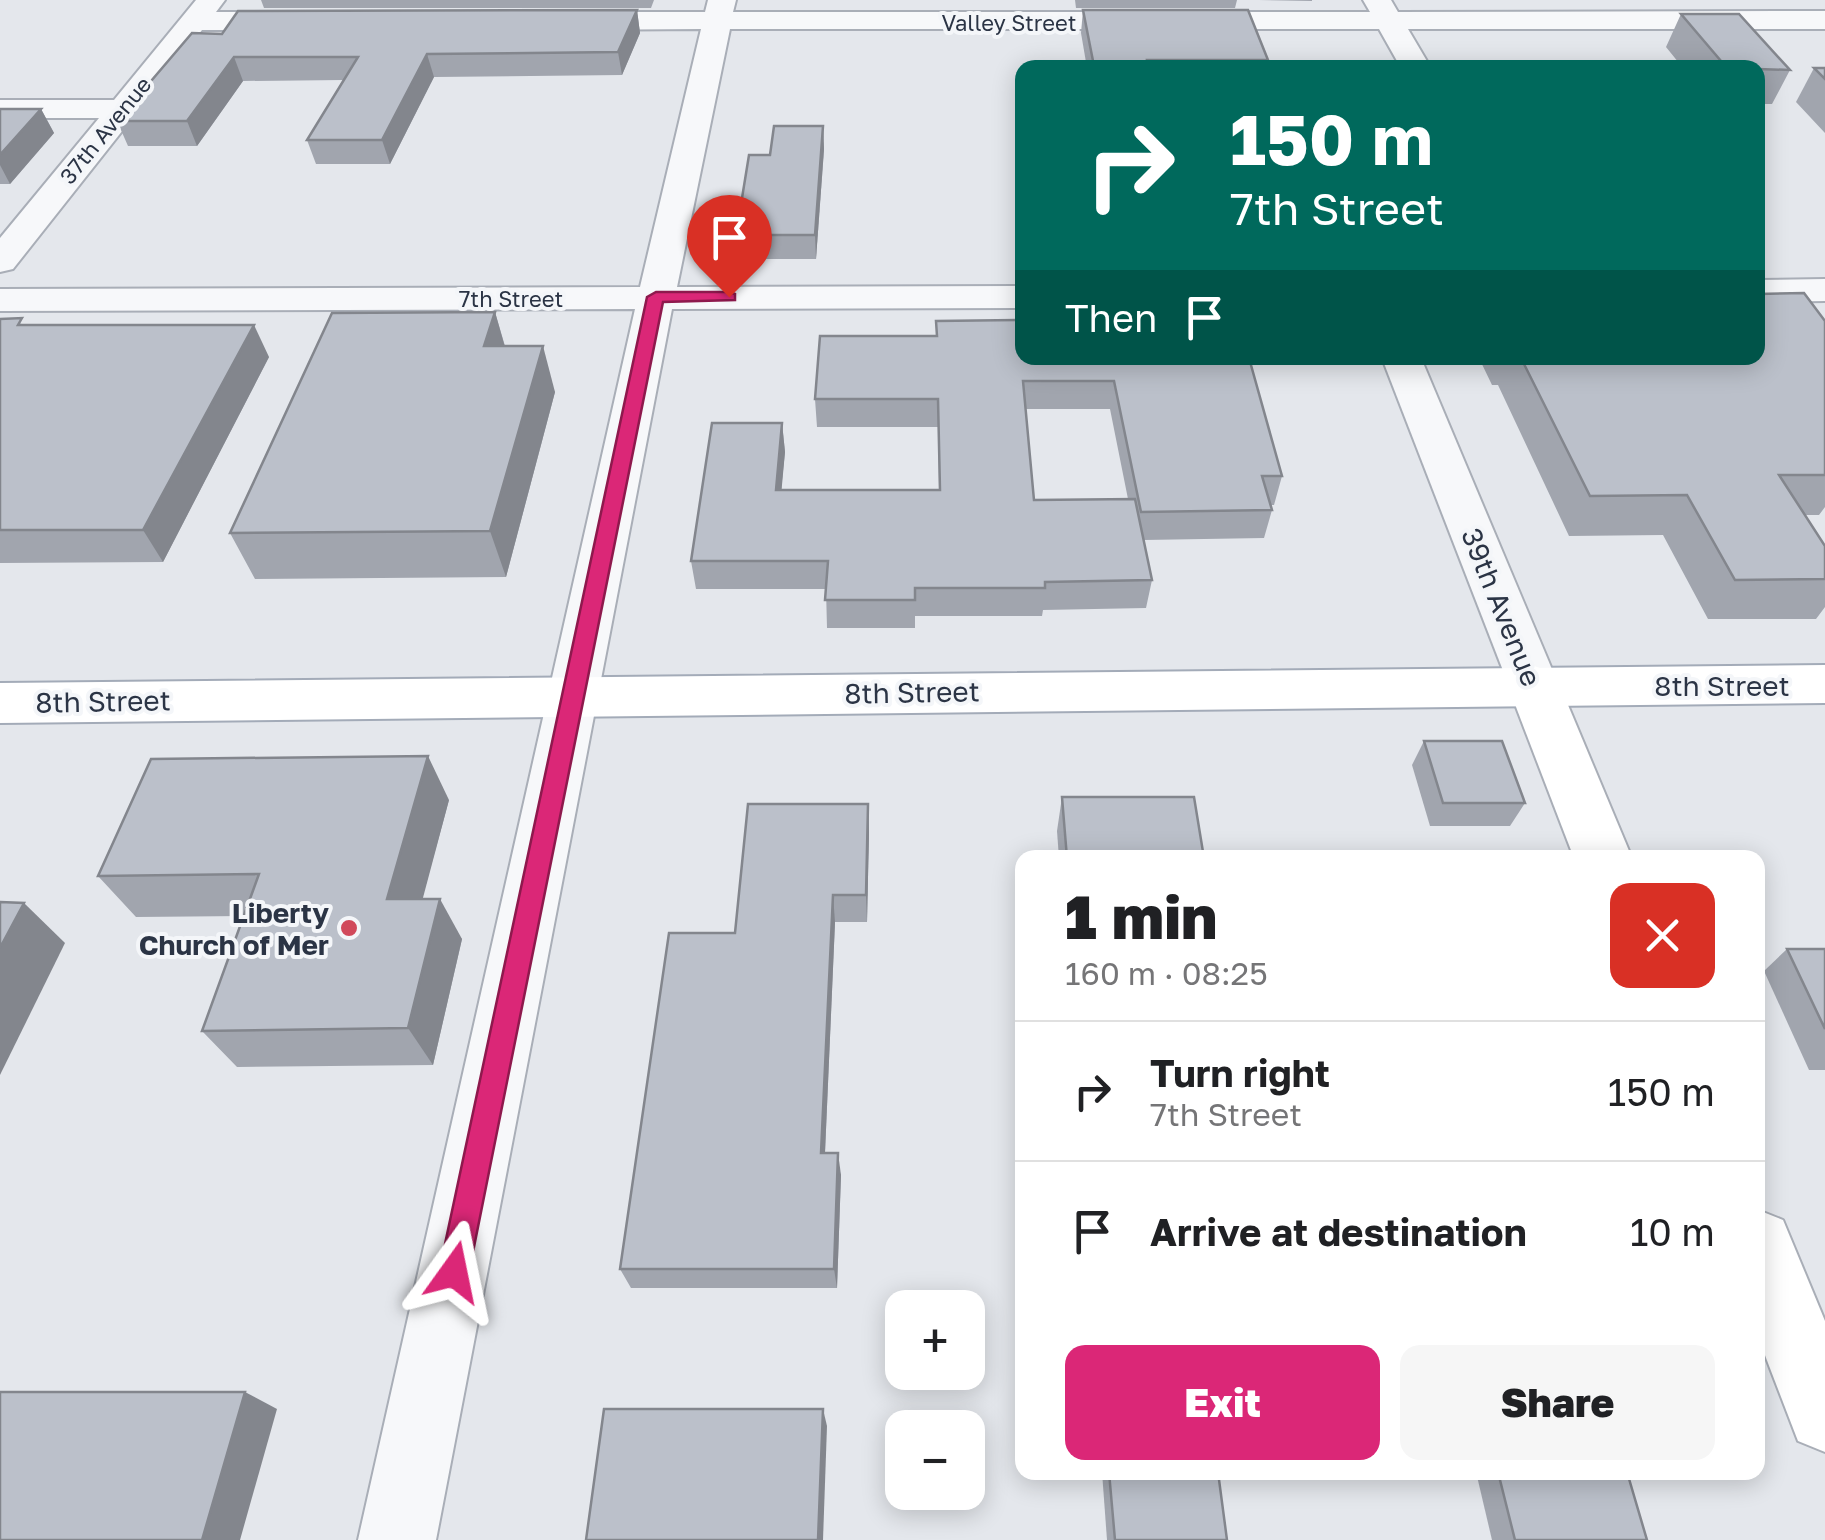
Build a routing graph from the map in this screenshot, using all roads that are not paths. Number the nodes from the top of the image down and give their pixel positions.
1 (1818, 0) edge
2 (1825, 6) edge
3 (202, 10) edge
4 (719, 11) edge
5 (1384, 11) edge
6 (1825, 20) edge
7 (329, 21) edge
8 (542, 21) edge
9 (1412, 60) edge
10 (0, 109) edge
11 (120, 109) junction
12 (0, 261) edge
13 (1825, 290) edge
14 (1765, 291) edge
15 (656, 297) junction
16 (1015, 297) edge
17 (0, 300) edge
18 (1404, 365) edge
19 (1825, 684) edge
20 (1534, 686) junction
21 (576, 696) junction
22 (0, 702) edge
23 (1600, 850) edge
24 (1765, 1263) edge
25 (1825, 1414) edge
26 (398, 1540) edge

1 - 2 street
3 - 7 street
3 - 11 street, 37th Avenue
4 - 5 street, Valley Street
4 - 8 street, Valley Street
4 - 15 street
5 - 6 street, Valley Street
5 - 9 street
10 - 11 street
11 - 12 street, 37th Avenue
13 - 14 street
15 - 16 street, 7th Street
15 - 17 street, 7th Street
15 - 21 street
18 - 20 street, 39th Avenue
19 - 20 main road, 8th Street
20 - 21 main road, 8th Street
20 - 23 main road, 39th Avenue
21 - 22 main road, 8th Street
21 - 26 street
24 - 25 main road

